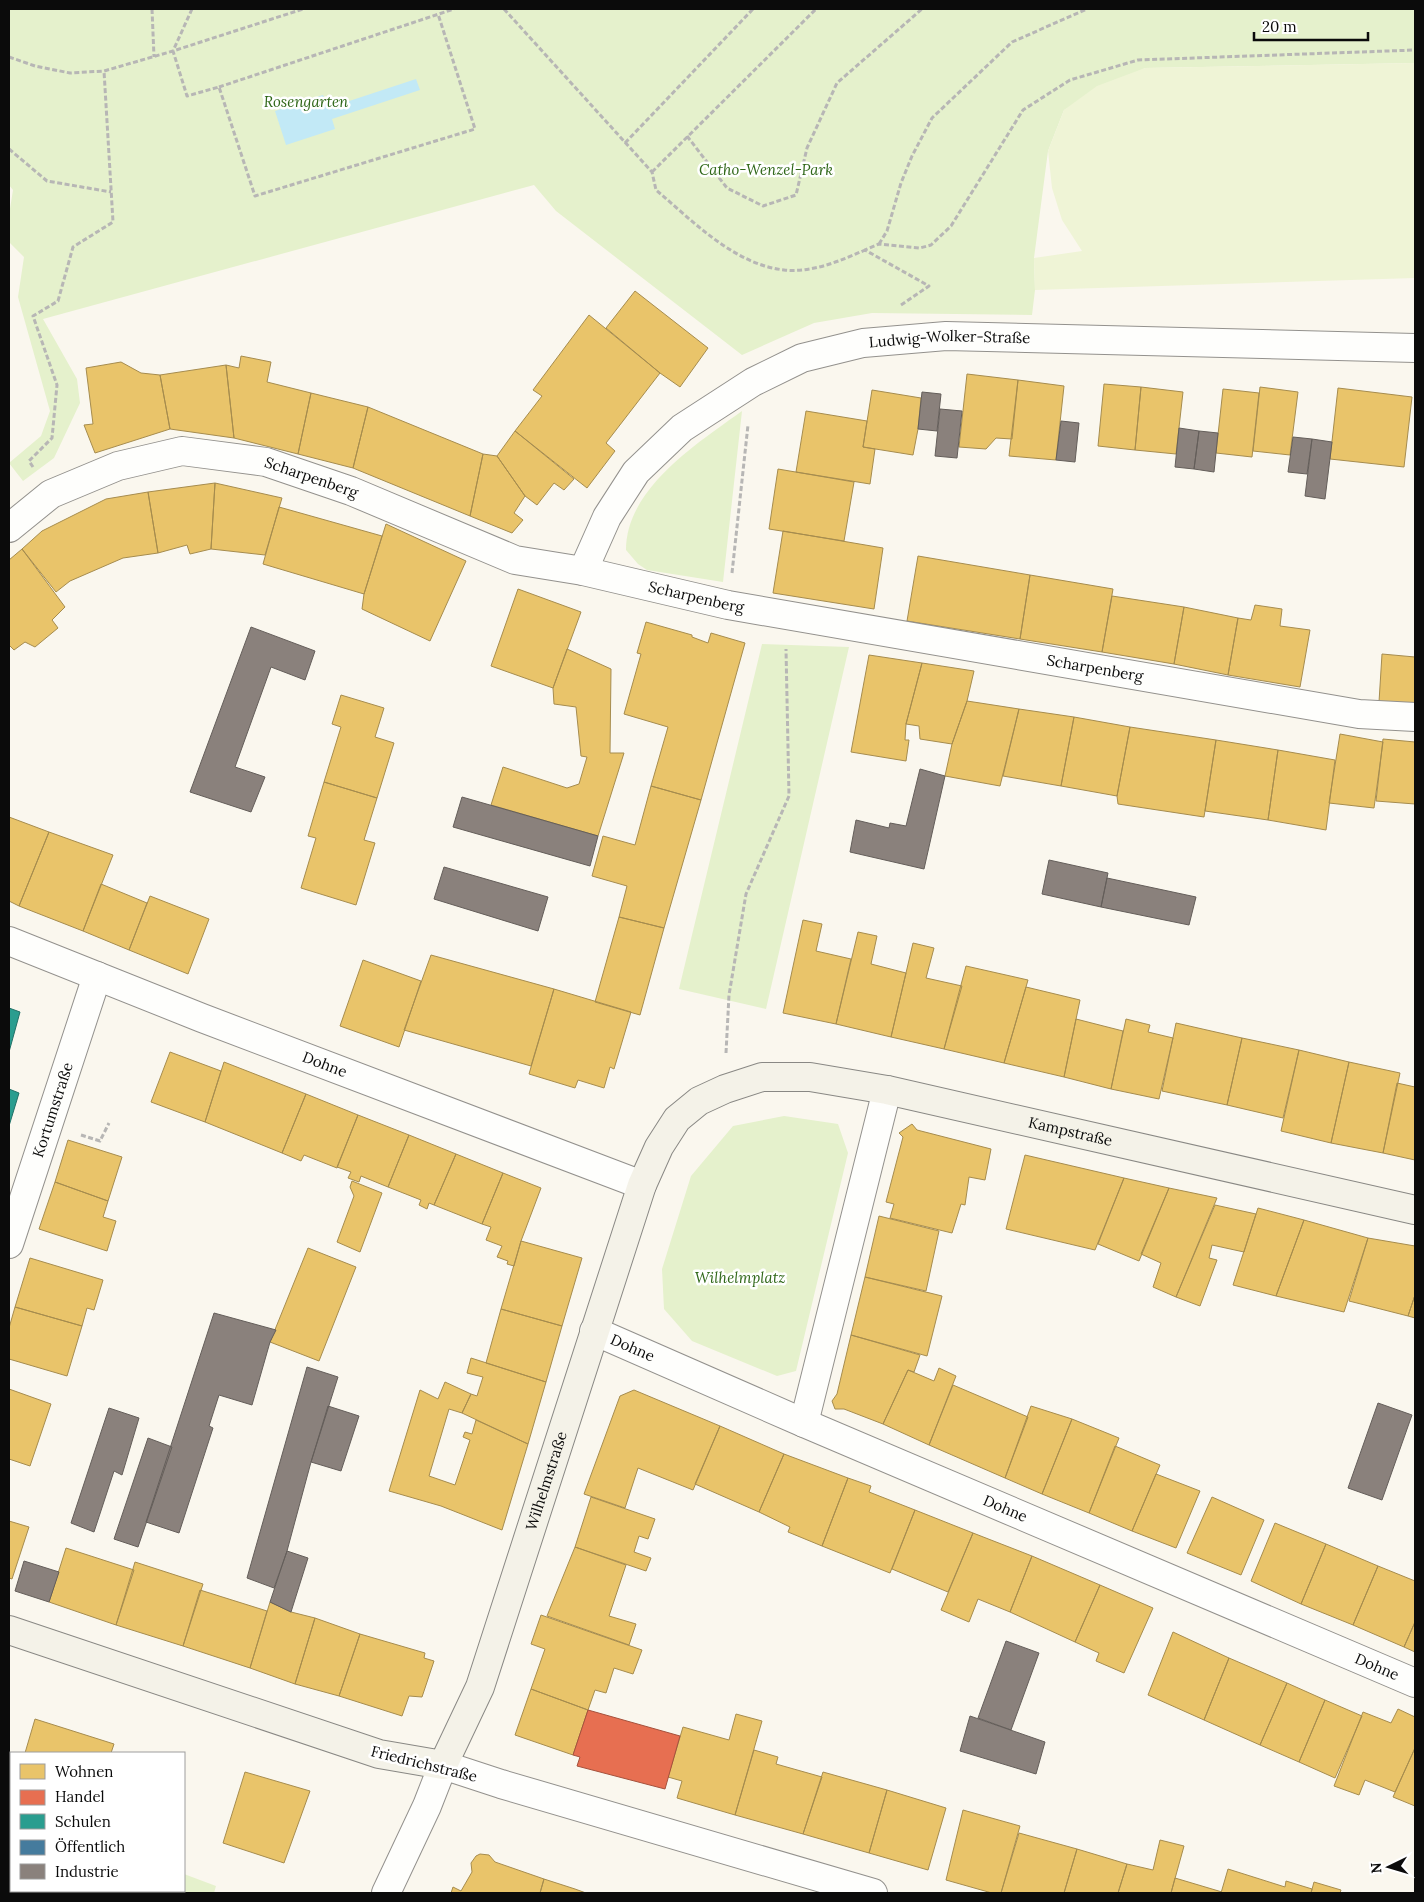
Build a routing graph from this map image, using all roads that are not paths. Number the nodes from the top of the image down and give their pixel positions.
1 (1415, 348) edge
2 (9, 528) edge
3 (583, 571) junction
4 (1415, 717) edge
5 (9, 941) edge
6 (97, 976) junction
7 (725, 1089) joint
8 (887, 1090) junction
9 (642, 1186) junction
10 (1415, 1210) edge
11 (9, 1244) edge
12 (594, 1331) junction
13 (804, 1423) junction
14 (9, 1630) edge
15 (1415, 1683) edge
16 (443, 1766) junction
17 (386, 1893) edge
18 (872, 1893) edge

1 - 3 street, Ludwig-Wolker-Straße
2 - 3 street, Scharpenberg
3 - 4 street, Scharpenberg
5 - 6 street, Dohne
6 - 9 street, Dohne
6 - 11 street, Kortumstraße
7 - 8 main road, Kampstraße
7 - 9 main road, Wilhelmstraße
8 - 10 main road, Kampstraße
8 - 13 street
9 - 12 main road, Wilhelmstraße
12 - 13 street, Dohne
12 - 16 main road, Wilhelmstraße
13 - 15 street, Dohne
14 - 16 main road, Friedrichstraße
16 - 17 street, Wilhelmstraße
16 - 18 street, Friedrichstraße

